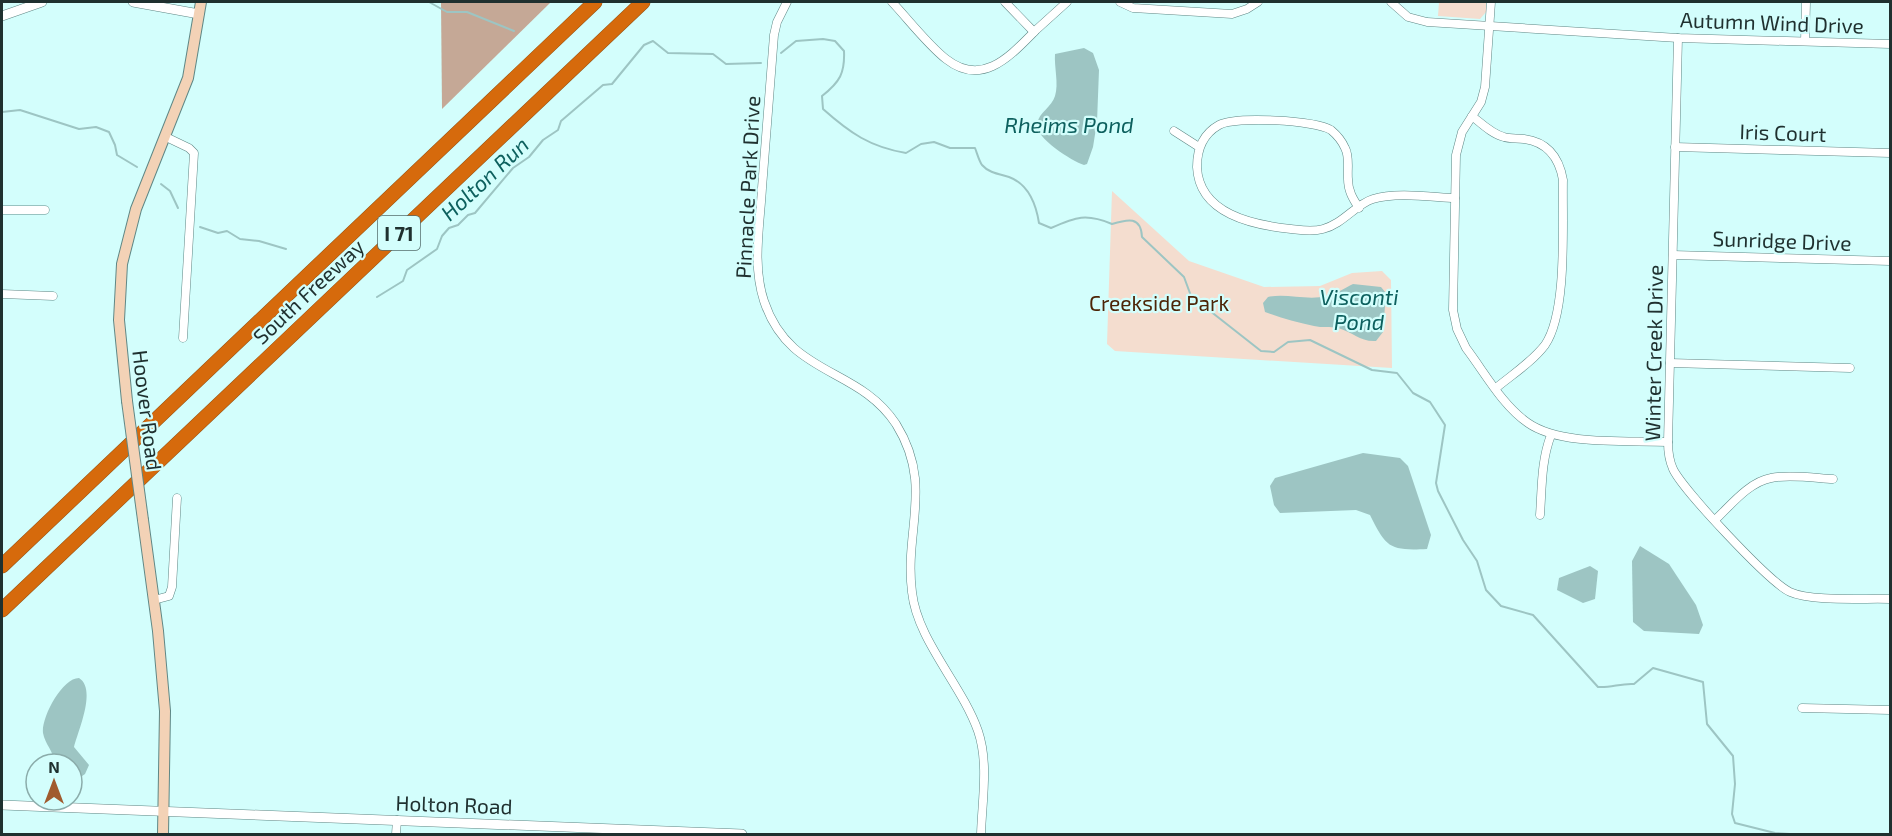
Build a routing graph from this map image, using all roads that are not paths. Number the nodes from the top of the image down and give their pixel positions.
1 (42, 2) edge
2 (133, 2) edge
3 (201, 2) edge
4 (596, 2) edge
5 (643, 2) edge
6 (787, 2) edge
7 (892, 2) edge
8 (1005, 2) edge
9 (1067, 2) edge
10 (1120, 2) edge
11 (1258, 2) edge
12 (1390, 2) edge
13 (1491, 2) edge
14 (1806, 2) edge
15 (199, 14) junction
16 (2, 16) edge
17 (1490, 26) junction
18 (1034, 32) junction
19 (1678, 38) junction
20 (1805, 41) junction
21 (1890, 44) edge
22 (1472, 116) junction
23 (1174, 131) dead end
24 (166, 137) junction
25 (1199, 147) junction
26 (1675, 147) junction
27 (1890, 153) edge
28 (1455, 198) junction
29 (1359, 208) junction
30 (2, 210) edge
31 (45, 210) dead end
32 (1672, 255) junction
33 (1890, 261) edge
34 (2, 294) edge
35 (52, 296) dead end
36 (183, 338) dead end
37 (1670, 363) junction
38 (1850, 368) dead end
39 (1496, 388) junction
40 (1551, 435) junction
41 (1668, 442) junction
42 (1833, 479) dead end
43 (177, 498) dead end
44 (1540, 515) dead end
45 (1715, 520) junction
46 (2, 566) edge
47 (1890, 599) edge
48 (154, 600) junction
49 (2, 610) edge
50 (1802, 708) dead end
51 (1890, 710) edge
52 (2, 805) edge
53 (164, 811) junction
54 (397, 820) junction
55 (163, 834) edge
56 (396, 834) edge
57 (742, 834) edge
58 (981, 834) edge

1 - 16 street
2 - 15 street
3 - 15 main road, Hoover Road
4 - 46 highway, South Freeway / I 71
5 - 49 highway, South Freeway / I 71
6 - 58 street, Pinnacle Park Drive
7 - 18 street
8 - 18 street
9 - 18 street
10 - 11 street
12 - 17 street, Autumn Wind Drive
13 - 17 street
14 - 20 street
15 - 24 main road, Hoover Road
17 - 19 street, Autumn Wind Drive
17 - 22 street
19 - 20 street, Autumn Wind Drive
19 - 26 street, Winter Creek Drive
20 - 21 street, Autumn Wind Drive
22 - 28 street
22 - 39 street
23 - 25 street
24 - 36 street
24 - 48 main road, Hoover Road, bridge
25 - 29 street
25 - 29 street
26 - 27 street, Iris Court
26 - 32 street, Winter Creek Drive
28 - 29 street
28 - 39 street
30 - 31 street
32 - 33 street, Sunridge Drive
32 - 37 street, Winter Creek Drive
34 - 35 street
37 - 38 street
37 - 41 street, Winter Creek Drive
39 - 40 street
40 - 41 street
40 - 44 street
41 - 45 street, Winter Creek Drive
42 - 45 street
43 - 48 street
45 - 47 street, Winter Creek Drive
48 - 53 main road, Hoover Road
50 - 51 street
52 - 53 street, Holton Road
53 - 54 street, Holton Road
53 - 55 main road, Hoover Road
54 - 56 street
54 - 57 street, Holton Road

